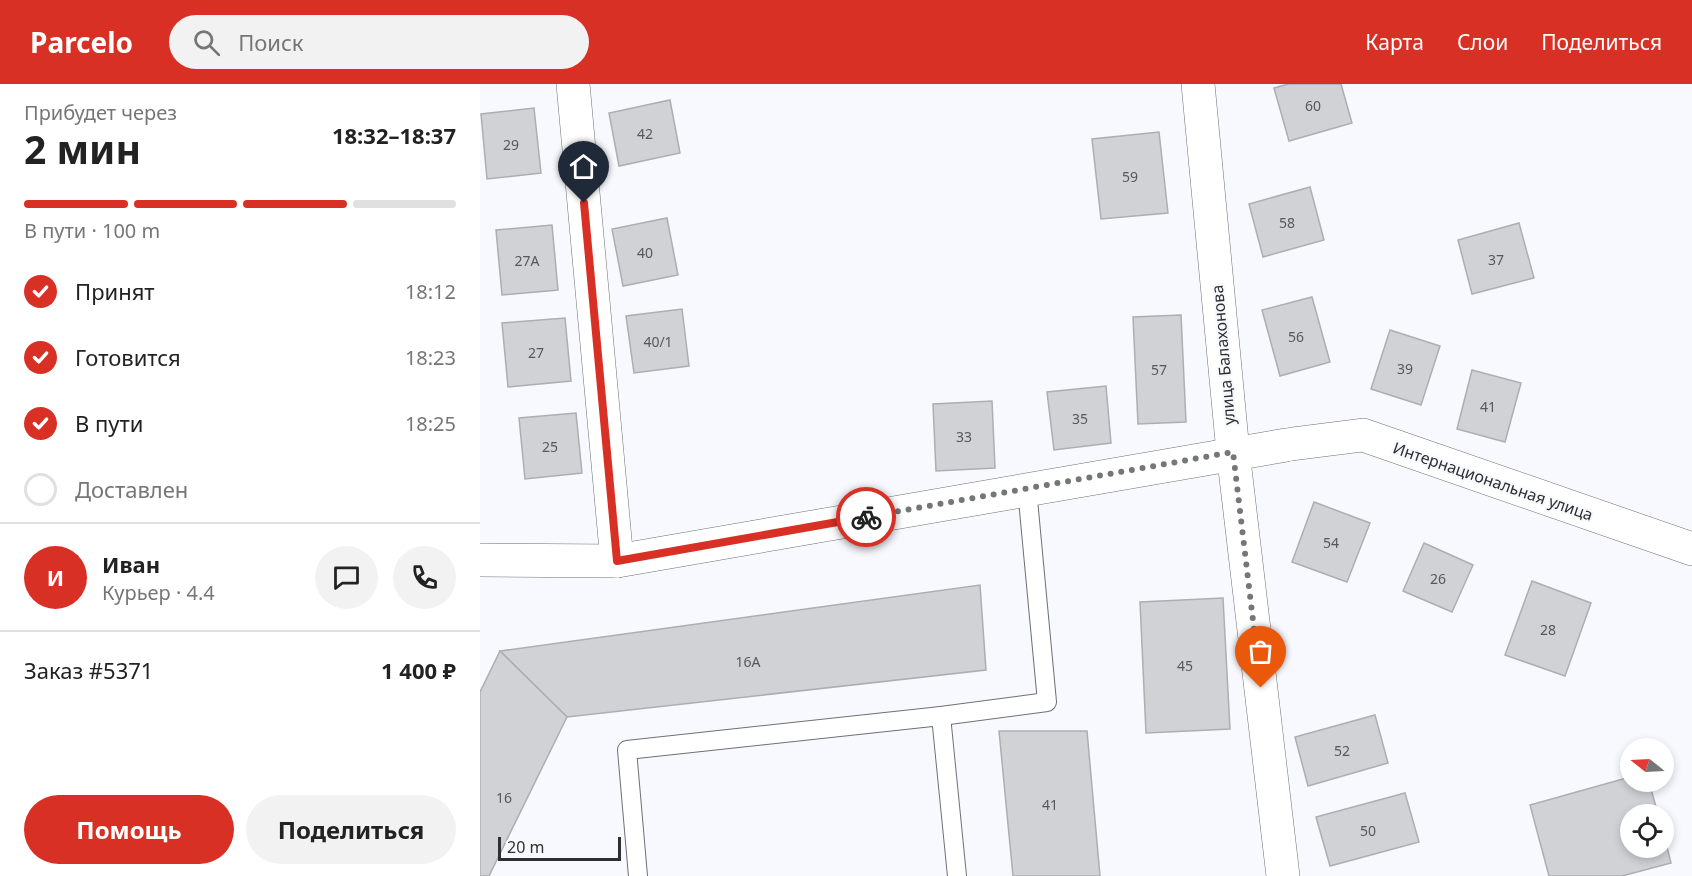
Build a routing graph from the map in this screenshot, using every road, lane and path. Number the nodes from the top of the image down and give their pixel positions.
1 (573, 84) edge
2 (1198, 84) edge
3 (1233, 452) junction
4 (1027, 489) junction
5 (1692, 549) edge
6 (480, 560) edge
7 (617, 561) junction
8 (941, 716) junction
9 (638, 876) edge
10 (957, 876) edge
11 (1283, 876) edge

1 - 7 street
2 - 3 street, улица Балахонова
3 - 4 street, Интернациональная улица
3 - 5 street, Интернациональная улица
3 - 11 street, улица Балахонова
4 - 7 street, Интернациональная улица
4 - 8 lane
6 - 7 street, Интернациональная улица
8 - 9 lane
8 - 10 lane

